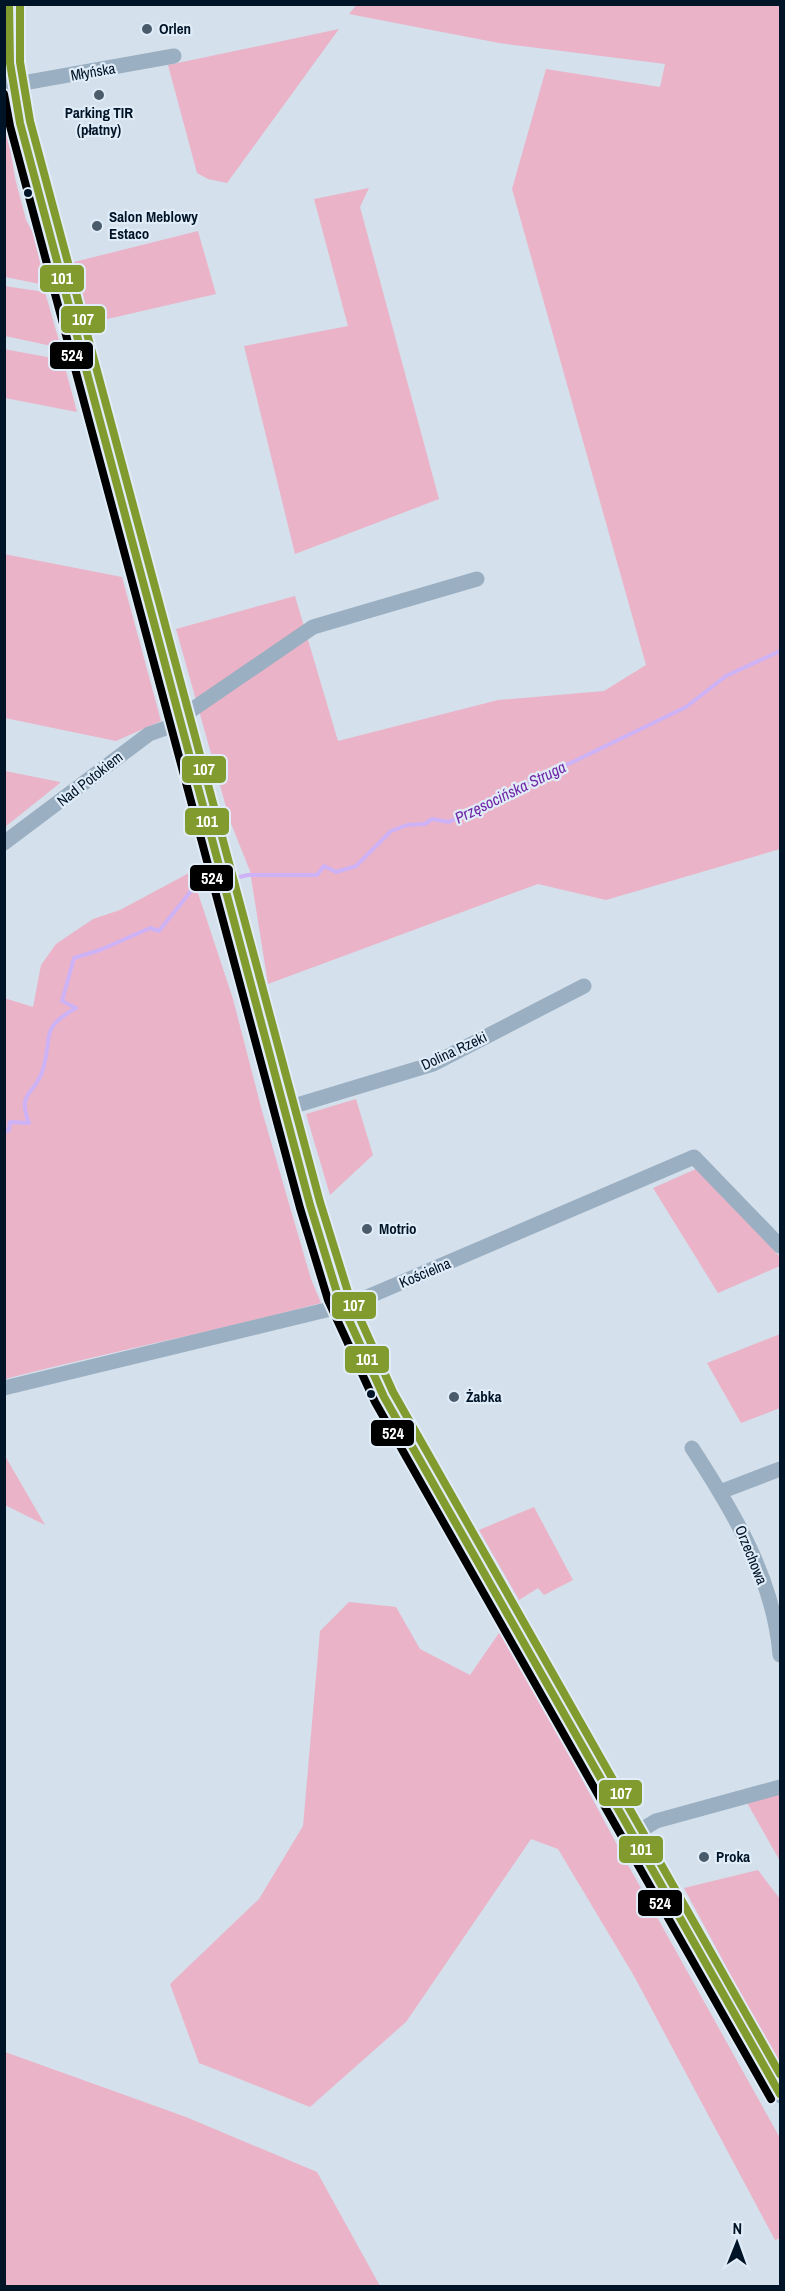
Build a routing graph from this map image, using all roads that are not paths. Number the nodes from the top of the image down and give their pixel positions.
1 (9, 4) edge
2 (174, 56) dead end
3 (9, 75) edge
4 (477, 579) dead end
5 (180, 723) junction
6 (4, 843) edge
7 (584, 987) dead end
8 (284, 1109) junction
9 (780, 1246) edge
10 (342, 1306) junction
11 (4, 1388) edge
12 (692, 1448) dead end
13 (780, 1469) edge
14 (720, 1492) junction
15 (780, 1655) edge
16 (780, 1787) edge
17 (633, 1835) junction
18 (780, 2094) edge

1 - 3 street
2 - 3 street, Młyńska
3 - 5 street
4 - 5 street
5 - 6 street, Nad Potokiem
5 - 8 street
7 - 8 street, Dolina Rzeki
8 - 10 street
9 - 10 street, Kościelna
10 - 11 street, Kościelna
10 - 17 street
12 - 14 street, Orzechowa
13 - 14 street
14 - 15 street, Orzechowa
16 - 17 street
17 - 18 street

